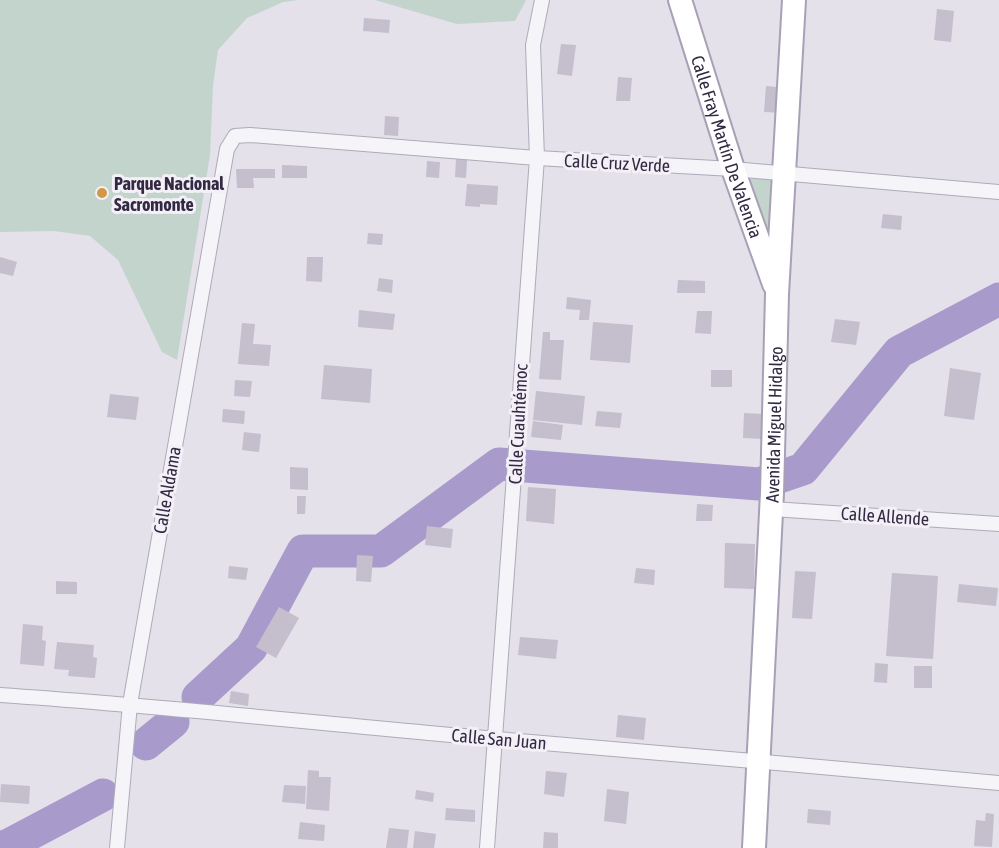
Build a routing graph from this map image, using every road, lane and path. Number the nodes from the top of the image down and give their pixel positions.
1 (542, 0) edge
2 (680, 0) edge
3 (794, 0) edge
4 (235, 136) joint
5 (537, 158) junction
6 (733, 169) junction
7 (785, 174) junction
8 (999, 192) edge
9 (777, 294) junction
10 (772, 501) junction
11 (999, 524) edge
12 (0, 695) edge
13 (130, 704) junction
14 (496, 739) junction
15 (759, 760) junction
16 (999, 783) edge
17 (117, 848) edge
18 (487, 848) edge
19 (754, 848) edge

1 - 5 street, Calle Cuauhtémoc
2 - 6 main road, Calle Fray Martín De Valencia
3 - 7 main road, Avenida Miguel Hidalgo
4 - 5 street, Calle Cruz Verde
4 - 13 street, Calle Aldama
5 - 6 street, Calle Cruz Verde
5 - 14 street, Calle Cuauhtémoc
6 - 7 street, Calle Cruz Verde
6 - 9 main road, Calle Fray Martín De Valencia
7 - 8 street, Calle Cruz Verde
7 - 9 main road, Avenida Miguel Hidalgo
9 - 10 main road, Avenida Miguel Hidalgo
10 - 11 street, Calle Allende
10 - 15 main road, Avenida Miguel Hidalgo
12 - 13 street, Calle San Juan
13 - 14 street, Calle San Juan
13 - 17 street, Calle Aldama
14 - 15 street, Calle San Juan
14 - 18 street, Calle Cuauhtémoc
15 - 16 street, Calle San Juan
15 - 19 main road, Avenida Miguel Hidalgo

